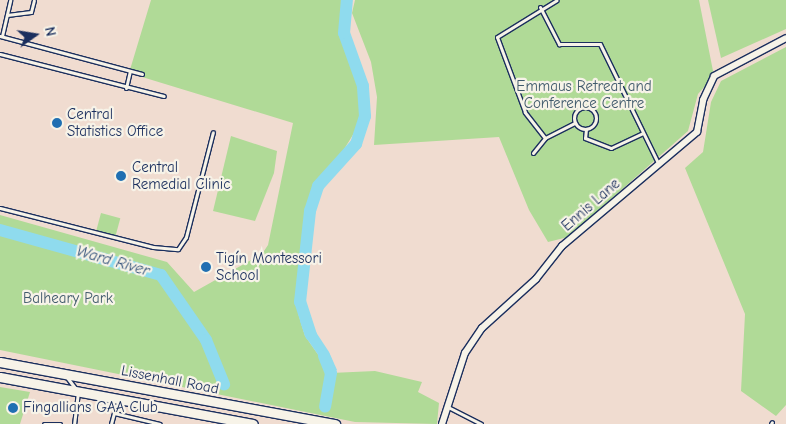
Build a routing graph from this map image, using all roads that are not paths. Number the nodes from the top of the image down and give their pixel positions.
1 (10, 0) edge
2 (34, 0) edge
3 (557, 0) edge
4 (540, 7) junction
5 (7, 15) junction
6 (1, 36) edge
7 (786, 38) edge
8 (0, 54) edge
9 (130, 71) junction
10 (142, 74) dead end
11 (126, 88) junction
12 (164, 96) dead end
13 (575, 123) junction
14 (586, 129) junction
15 (213, 132) dead end
16 (643, 133) junction
17 (545, 138) junction
18 (533, 153) dead end
19 (658, 163) junction
20 (0, 208) edge
21 (0, 362) edge
22 (64, 374) junction
23 (0, 377) edge
24 (78, 392) junction
25 (446, 405) junction
26 (44, 424) edge
27 (60, 424) edge
28 (74, 424) edge
29 (112, 424) edge
30 (160, 424) edge
31 (253, 424) edge
32 (336, 424) edge
33 (442, 424) edge
34 (481, 424) edge

1 - 5 lane
2 - 5 lane
3 - 4 lane
4 - 16 lane
4 - 17 lane
5 - 6 lane
6 - 9 lane
7 - 19 street, Ennis Lane
8 - 11 lane
9 - 10 lane
9 - 11 lane
11 - 12 lane
13 - 14 lane
13 - 14 lane
13 - 17 lane
14 - 16 lane
15 - 20 lane
16 - 19 lane
17 - 18 lane
19 - 25 street, Ennis Lane
21 - 22 main road, Lissenhall Road
22 - 24 lane
22 - 32 main road, Lissenhall Road
23 - 24 main road, Lissenhall Road
24 - 28 lane
24 - 31 main road, Lissenhall Road
25 - 33 street, Ennis Lane
25 - 34 lane
26 - 27 lane
29 - 30 lane

